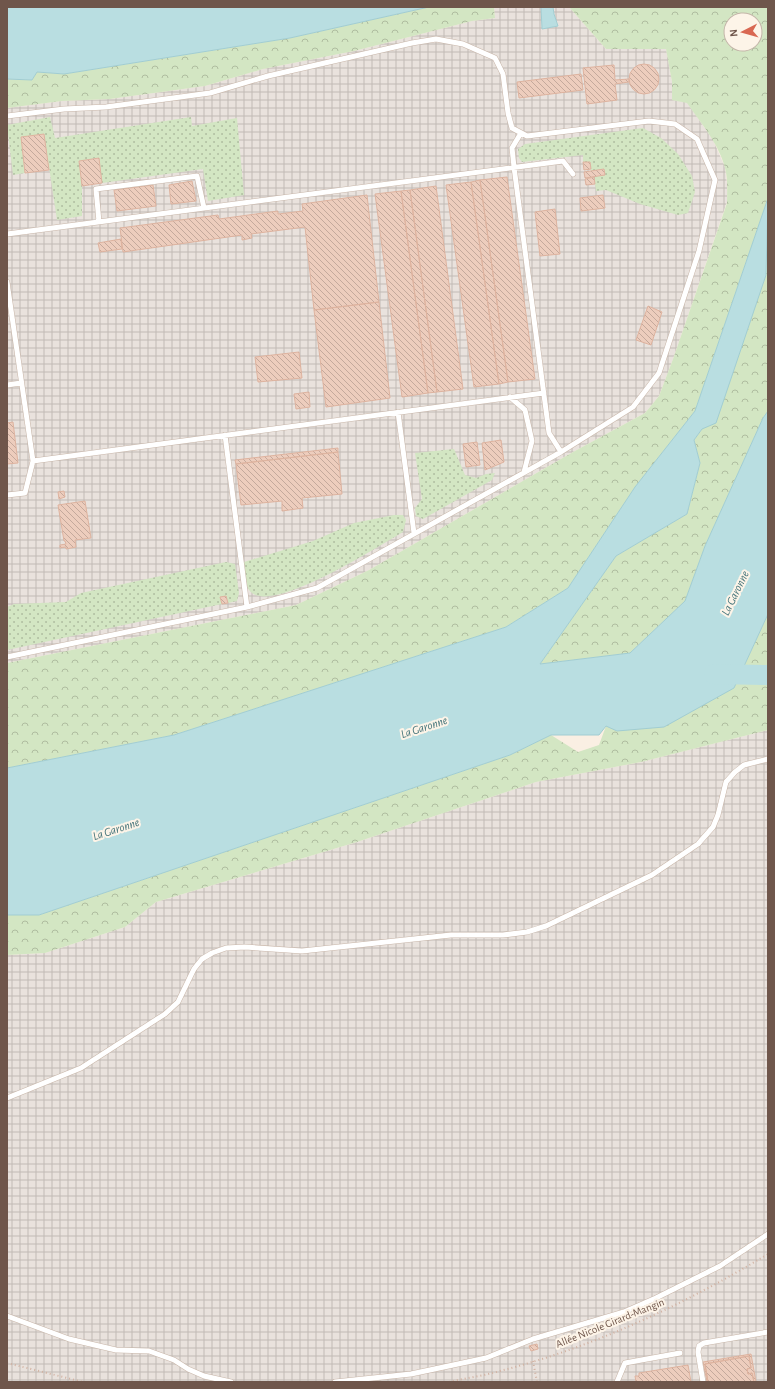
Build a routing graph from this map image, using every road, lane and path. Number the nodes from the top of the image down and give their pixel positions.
1 (7, 116) edge
2 (520, 133) junction
3 (514, 167) junction
4 (573, 174) dead end
5 (204, 208) junction
6 (99, 222) junction
7 (7, 234) edge
8 (7, 282) edge
9 (21, 383) junction
10 (7, 385) edge
11 (544, 393) junction
12 (510, 397) junction
13 (398, 412) junction
14 (225, 436) junction
15 (561, 452) junction
16 (33, 461) junction
17 (524, 472) junction
18 (7, 495) edge
19 (414, 533) junction
20 (247, 607) junction
21 (7, 657) edge
22 (768, 759) edge
23 (7, 1098) edge
24 (768, 1234) edge
25 (768, 1254) edge
26 (7, 1316) edge
27 (768, 1332) edge
28 (680, 1353) dead end
29 (533, 1362) junction
30 (7, 1363) edge
31 (83, 1382) edge
32 (231, 1382) edge
33 (335, 1382) edge
34 (449, 1382) edge
35 (537, 1382) edge
36 (617, 1382) edge
37 (703, 1382) edge

1 - 2 lane
2 - 3 lane
2 - 15 lane
3 - 4 lane
3 - 5 lane
3 - 11 lane
5 - 6 lane
5 - 6 lane
6 - 7 lane
8 - 9 lane
9 - 10 lane
9 - 16 lane
11 - 12 lane
11 - 15 lane
12 - 13 lane
12 - 17 lane
13 - 14 lane
13 - 19 lane
14 - 16 lane
14 - 20 lane
15 - 17 lane
16 - 18 lane
17 - 19 lane
19 - 20 lane
20 - 21 lane
22 - 23 lane
24 - 33 lane
25 - 29 path, Allée Nicole Girard-Mangin
26 - 32 lane
27 - 37 lane
28 - 36 lane
29 - 34 path, Allée Nicole Girard-Mangin
29 - 35 path
30 - 31 path

